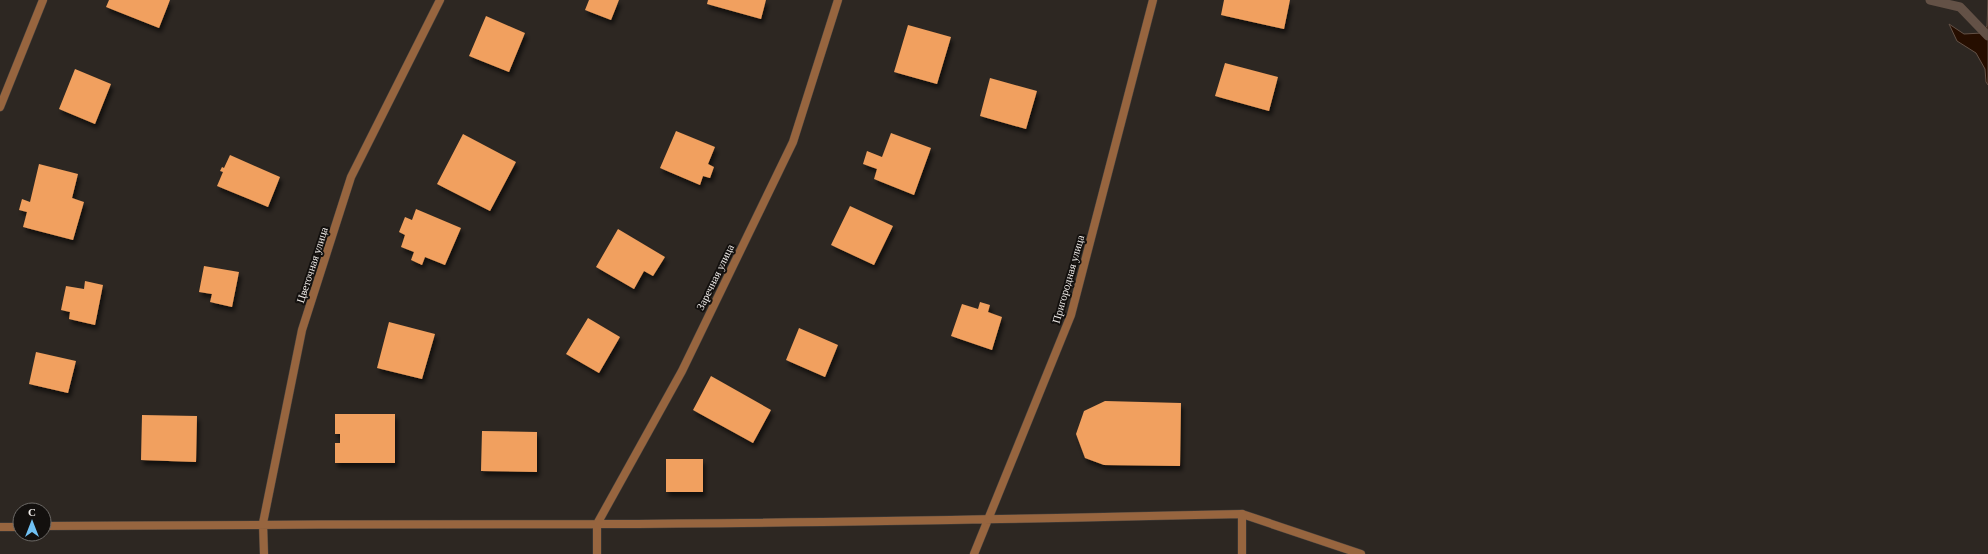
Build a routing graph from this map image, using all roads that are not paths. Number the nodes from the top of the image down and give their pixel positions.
1 (43, 0) edge
2 (440, 0) edge
3 (838, 0) edge
4 (1153, 0) edge
5 (0, 107) edge
6 (1242, 514) junction
7 (987, 520) junction
8 (263, 523) junction
9 (597, 524) junction
10 (12, 526) edge
11 (52, 526) edge
12 (0, 527) edge
13 (264, 554) edge
14 (597, 554) edge
15 (974, 554) edge
16 (1242, 554) edge
17 (1361, 554) edge

1 - 5 street
2 - 8 street, Цветочная улица
3 - 9 street, Заречная улица
4 - 7 street, Пригородная улица
6 - 7 street
6 - 16 street
6 - 17 street
7 - 9 street
7 - 15 street, Пригородная улица
8 - 9 street
8 - 11 street
8 - 13 street, Цветочная улица
9 - 14 street, Заречная улица
10 - 12 street

